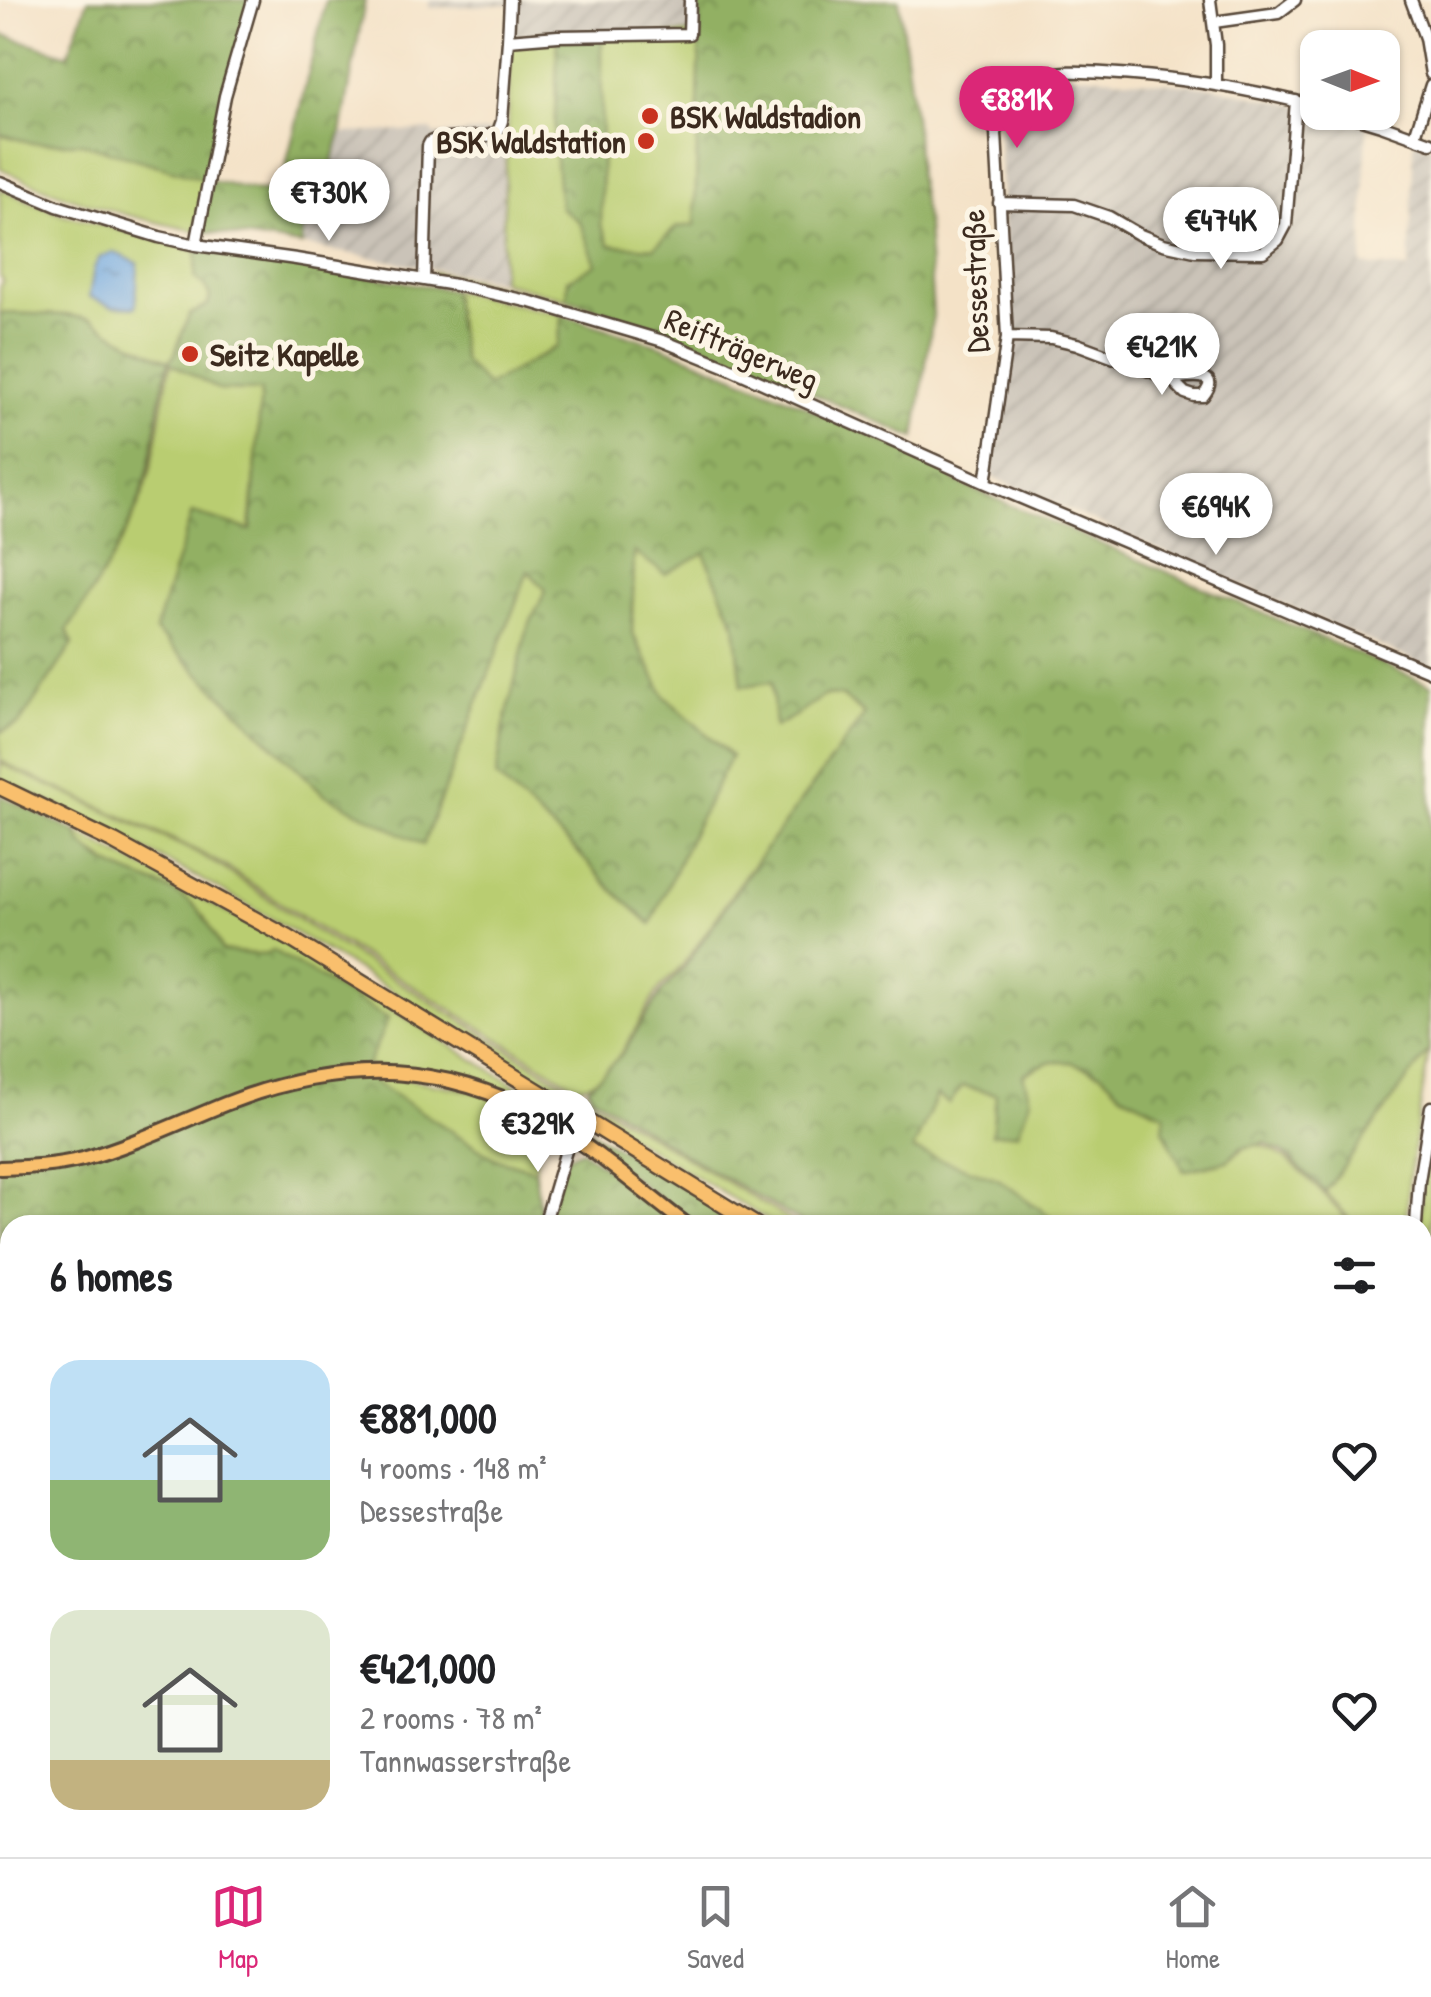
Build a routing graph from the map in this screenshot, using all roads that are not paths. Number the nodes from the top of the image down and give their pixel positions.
1 (253, 0) edge
2 (510, 0) edge
3 (690, 0) edge
4 (1210, 0) edge
5 (1295, 0) edge
6 (1411, 0) edge
7 (1214, 22) junction
8 (508, 40) junction
9 (1431, 74) edge
10 (1216, 84) junction
11 (1431, 85) edge
12 (1296, 101) junction
13 (1300, 102) edge
14 (1396, 130) edge
15 (1415, 136) junction
16 (1431, 144) edge
17 (0, 182) edge
18 (998, 202) junction
19 (196, 246) junction
20 (424, 280) junction
21 (1008, 336) junction
22 (1171, 378) dead end
23 (986, 483) junction
24 (1431, 672) edge
25 (0, 787) edge
26 (1431, 1107) edge
27 (570, 1137) junction
28 (0, 1168) edge
29 (547, 1215) edge
30 (673, 1215) edge
31 (740, 1215) edge
32 (1417, 1215) edge

1 - 19 street
2 - 8 street
3 - 8 street
4 - 7 street
5 - 7 street
6 - 9 street
7 - 10 street
8 - 20 street
10 - 12 street, Dessestraße
10 - 18 street, Dessestraße
11 - 15 street
12 - 13 street, Dessestraße
12 - 18 street
14 - 15 street
15 - 16 street
17 - 19 street, Reifträgerweg
18 - 21 street, Dessestraße
19 - 20 street, Reifträgerweg
20 - 23 street, Reifträgerweg
21 - 22 street
21 - 23 street, Dessestraße
23 - 24 street, Reifträgerweg
25 - 31 highway
26 - 32 street
27 - 28 main road
27 - 29 street
27 - 30 main road

